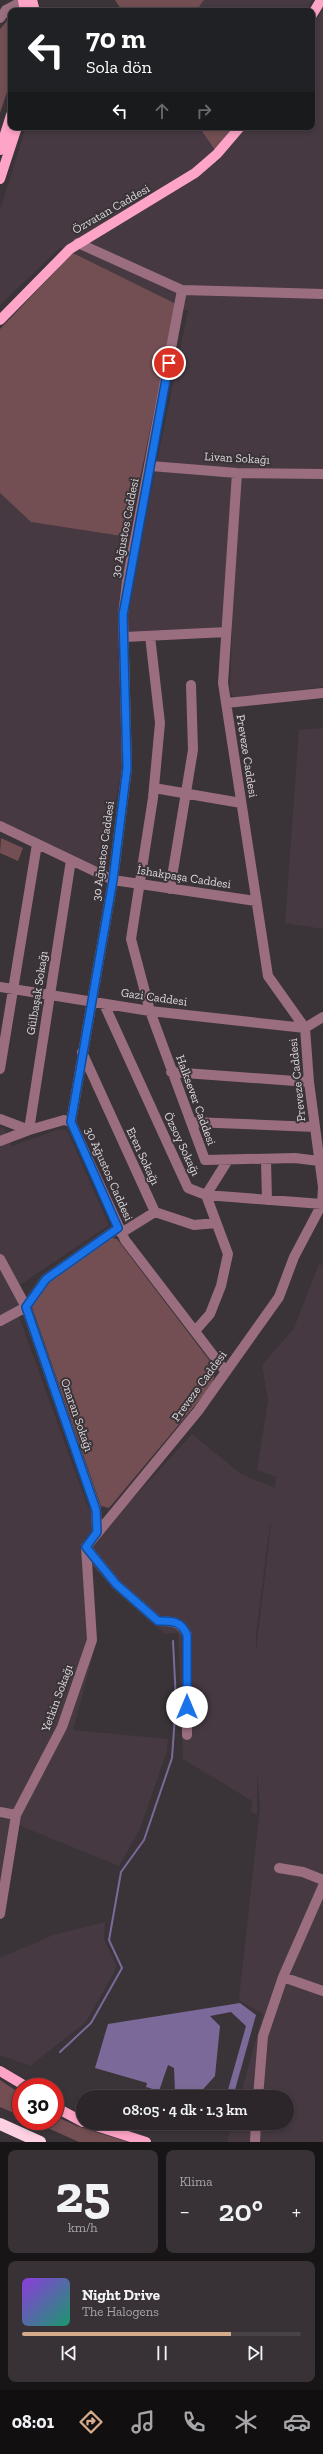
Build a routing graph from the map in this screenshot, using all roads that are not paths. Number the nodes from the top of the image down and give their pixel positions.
1 (321, 0) edge
2 (26, 3) edge
3 (12, 8) edge
4 (8, 9) edge
5 (315, 10) edge
6 (0, 18) edge
7 (8, 125) edge
8 (16, 130) edge
9 (237, 130) edge
10 (0, 150) edge
11 (0, 179) edge
12 (78, 243) junction
13 (182, 290) junction
14 (323, 294) edge
15 (0, 320) edge
16 (151, 466) junction
17 (237, 473) junction
18 (323, 474) edge
19 (226, 632) junction
20 (150, 636) junction
21 (125, 637) junction
22 (191, 685) dead end
23 (323, 693) edge
24 (226, 703) junction
25 (154, 788) junction
26 (186, 793) junction
27 (241, 802) junction
28 (0, 826) edge
29 (37, 844) junction
30 (71, 860) junction
31 (113, 880) junction
32 (139, 883) junction
33 (170, 889) junction
34 (256, 901) junction
35 (0, 987) edge
36 (12, 989) junction
37 (49, 995) junction
38 (91, 1002) junction
39 (104, 1004) junction
40 (150, 1011) junction
41 (323, 1017) edge
42 (305, 1028) junction
43 (82, 1052) junction
44 (0, 1069) edge
45 (171, 1072) junction
46 (309, 1082) junction
47 (0, 1119) edge
48 (71, 1122) junction
49 (192, 1122) junction
50 (315, 1127) junction
51 (29, 1130) junction
52 (0, 1141) edge
53 (228, 1160) junction
54 (266, 1160) junction
55 (319, 1161) junction
56 (206, 1195) junction
57 (267, 1200) junction
58 (322, 1204) junction
59 (155, 1212) junction
60 (216, 1223) junction
61 (120, 1230) junction
62 (0, 1260) edge
63 (26, 1307) junction
64 (0, 1321) edge
65 (195, 1331) junction
66 (226, 1372) junction
67 (97, 1532) junction
68 (86, 1547) junction
69 (187, 1736) dead end
70 (0, 1812) edge
71 (16, 1816) junction
72 (279, 1868) dead end
73 (323, 1880) edge
74 (323, 1886) edge
75 (0, 1914) edge
76 (283, 1977) junction
77 (323, 1991) edge
78 (0, 2072) edge
79 (12, 2079) edge
80 (259, 2090) edge
81 (64, 2112) edge
82 (76, 2118) edge
83 (0, 2124) edge
84 (108, 2130) edge
85 (256, 2130) edge
86 (40, 2142) edge
87 (146, 2142) edge
88 (255, 2142) edge

1 - 5 main road
2 - 3 street
4 - 6 street
7 - 10 main road
8 - 11 main road
9 - 12 main road, Özvatan Caddesi
12 - 13 street
12 - 15 main road, Özvatan Caddesi
13 - 14 street
13 - 16 street, 30 Ağustos Caddesi
16 - 17 street, Livan Sokağı
16 - 21 street, 30 Ağustos Caddesi
17 - 18 street, Livan Sokağı
17 - 19 street, Preveze Caddesi
19 - 20 street
19 - 24 street, Preveze Caddesi
20 - 21 street
20 - 25 street
21 - 31 street, 30 Ağustos Caddesi
22 - 26 street
23 - 24 street
24 - 27 street, Preveze Caddesi
25 - 26 street
25 - 32 street
26 - 27 street
26 - 33 street
27 - 34 street, Preveze Caddesi
28 - 29 street, İshakpaşa Caddesi
29 - 30 street, İshakpaşa Caddesi
29 - 36 street
30 - 31 street, İshakpaşa Caddesi
30 - 37 street, Gülbaşak Sokağı
31 - 32 street, İshakpaşa Caddesi
31 - 38 street, 30 Ağustos Caddesi
32 - 33 street, İshakpaşa Caddesi
32 - 40 street, Halksever Caddesi
33 - 34 street, İshakpaşa Caddesi
34 - 42 street, Preveze Caddesi
35 - 36 street, Gazi Caddesi
36 - 37 street, Gazi Caddesi
36 - 44 street
37 - 38 street, Gazi Caddesi
37 - 51 street, Gülbaşak Sokağı
38 - 39 street, Gazi Caddesi
38 - 43 street, 30 Ağustos Caddesi
39 - 40 street, Gazi Caddesi
39 - 56 street, Özsoy Sokağı
40 - 42 street, Gazi Caddesi
40 - 45 street, Halksever Caddesi
41 - 42 street
42 - 46 street, Preveze Caddesi
43 - 48 street, 30 Ağustos Caddesi
43 - 59 street, Eren Sokağı
45 - 46 street
45 - 49 street, Halksever Caddesi
46 - 50 street, Preveze Caddesi
47 - 51 street
48 - 51 street
48 - 61 street, 30 Ağustos Caddesi
49 - 50 street
49 - 53 street, Halksever Caddesi
50 - 55 street, Preveze Caddesi
51 - 52 street
53 - 54 street, Halksever Caddesi
53 - 56 street
54 - 55 street, Halksever Caddesi
54 - 57 street
55 - 58 street, Preveze Caddesi
56 - 57 street, Özsoy Sokağı
56 - 60 street
57 - 58 street, Özsoy Sokağı
58 - 66 street, Preveze Caddesi
59 - 60 street
59 - 61 street
60 - 65 street
61 - 63 street
61 - 65 street, 30 Ağustos Caddesi
62 - 63 street, Onaran Sokağı
63 - 64 street
63 - 67 street, Onaran Sokağı
65 - 66 street, 30 Ağustos Caddesi
66 - 67 street, Preveze Caddesi
67 - 68 street
68 - 69 street
68 - 71 street, Yetkin Sokağı
70 - 71 street
71 - 75 street, Yetkin Sokağı
72 - 73 street
74 - 76 street
76 - 77 street
76 - 80 street
78 - 79 main road
81 - 82 main road
83 - 86 highway
84 - 87 main road
85 - 88 street

